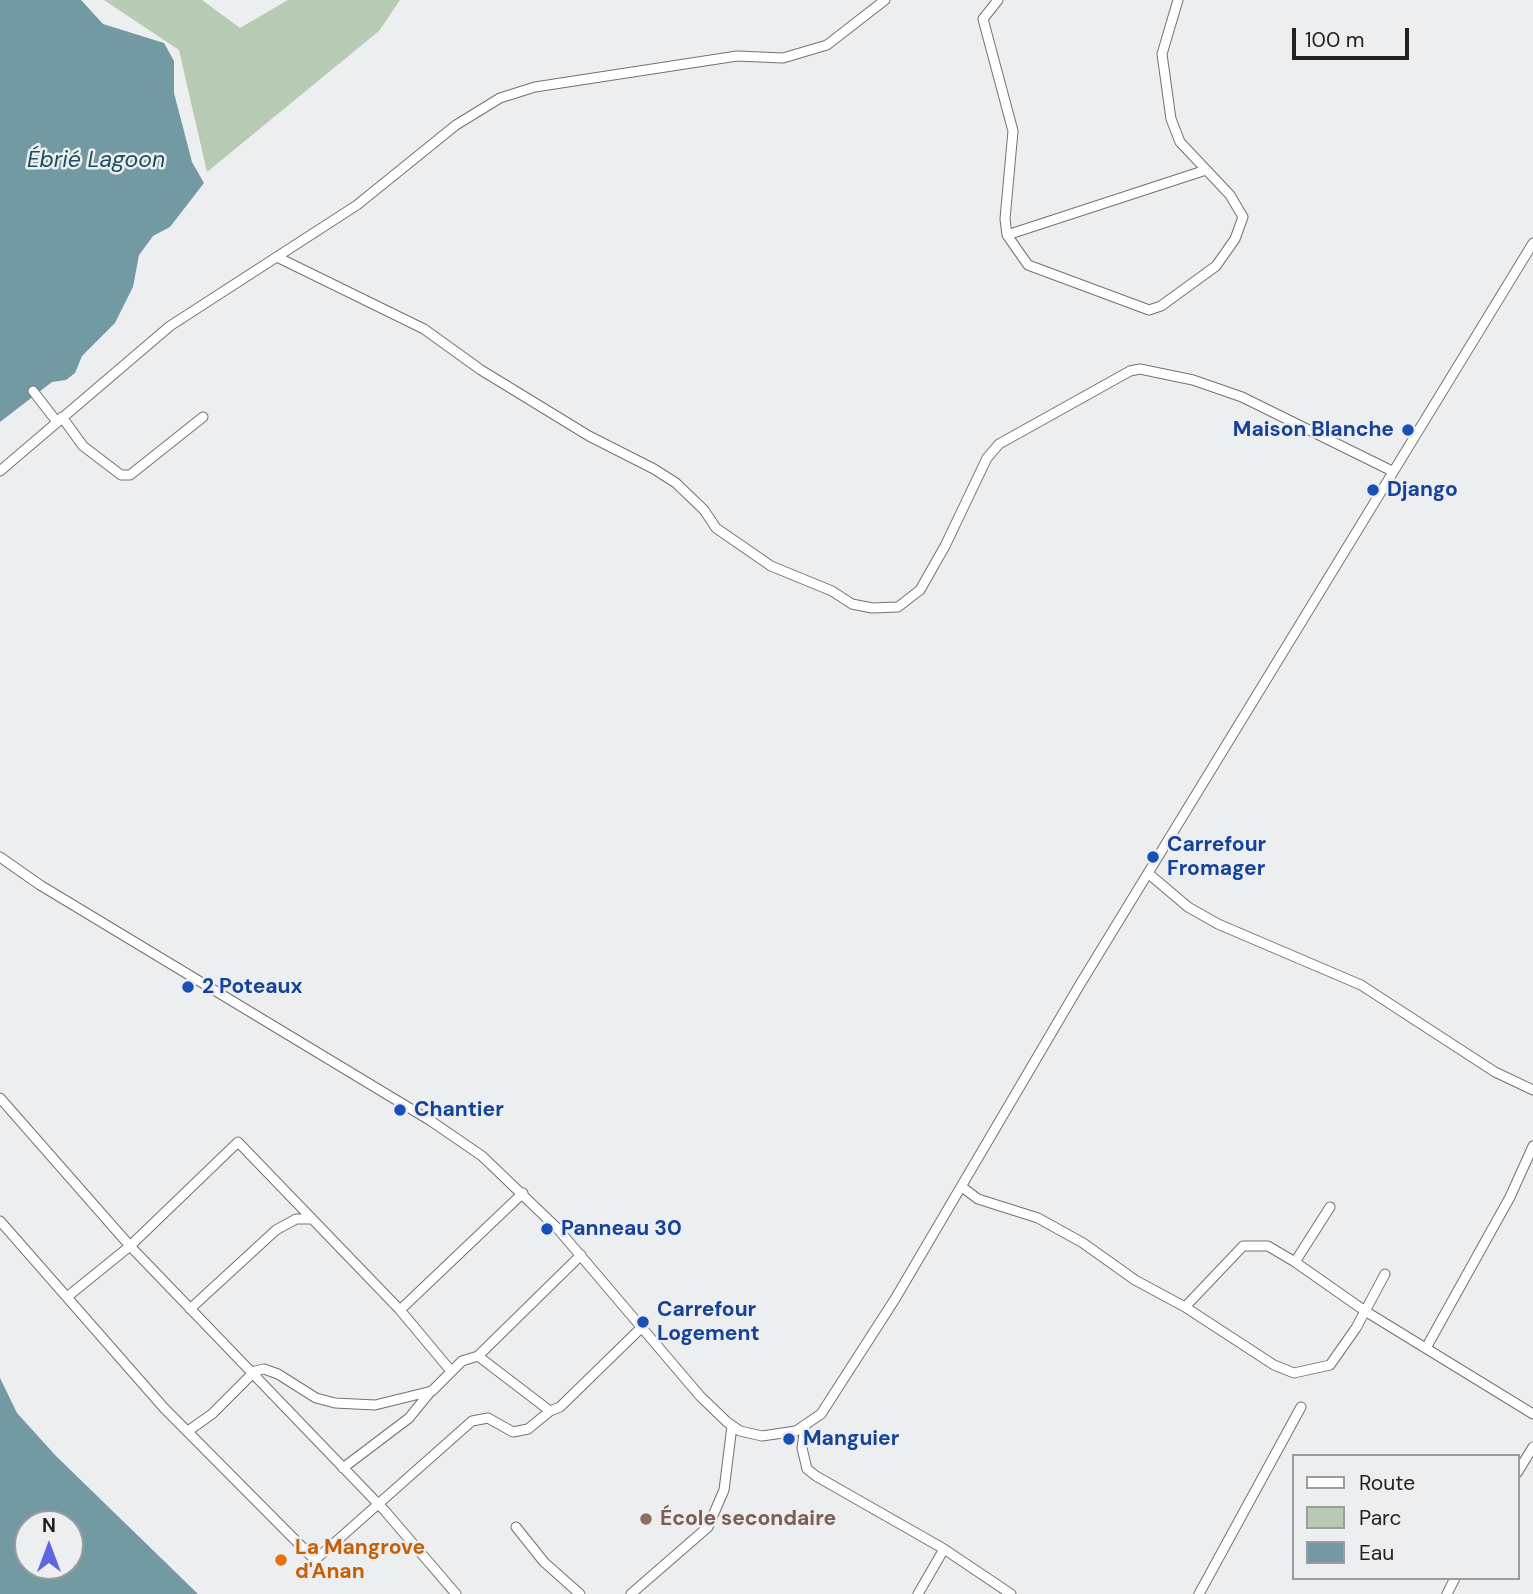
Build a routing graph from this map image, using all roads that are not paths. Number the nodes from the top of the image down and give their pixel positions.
1 (885, 0) edge
2 (998, 0) edge
3 (1178, 0) edge
4 (1206, 170) junction
5 (1007, 235) junction
6 (1533, 243) edge
7 (279, 258) junction
8 (33, 391) dead end
9 (203, 417) dead end
10 (60, 420) junction
11 (0, 471) edge
12 (1392, 471) junction
13 (1, 858) edge
14 (1149, 874) junction
15 (1533, 1090) edge
16 (0, 1098) edge
17 (1533, 1146) edge
18 (962, 1187) junction
19 (523, 1193) junction
20 (1330, 1207) dead end
21 (309, 1219) junction
22 (0, 1221) edge
23 (130, 1246) junction
24 (581, 1255) junction
25 (1295, 1262) junction
26 (1385, 1274) dead end
27 (67, 1297) junction
28 (1185, 1307) junction
29 (190, 1309) junction
30 (400, 1310) junction
31 (1365, 1311) junction
32 (642, 1327) junction
33 (1426, 1348) junction
34 (478, 1356) junction
35 (452, 1371) junction
36 (251, 1374) junction
37 (432, 1391) junction
38 (1301, 1407) dead end
39 (550, 1411) junction
40 (1533, 1414) edge
41 (732, 1426) junction
42 (805, 1426) junction
43 (188, 1431) junction
44 (1533, 1447) edge
45 (343, 1468) junction
46 (1519, 1470) edge
47 (377, 1506) junction
48 (516, 1527) dead end
49 (944, 1549) junction
50 (456, 1594) edge
51 (580, 1594) edge
52 (631, 1594) edge
53 (918, 1594) edge
54 (1011, 1594) edge
55 (1199, 1594) edge

1 - 7 street
2 - 5 street
3 - 4 street
4 - 5 street
4 - 5 street
6 - 12 street
7 - 10 street
7 - 12 street
8 - 10 street
9 - 10 street
10 - 11 street
12 - 14 street
13 - 19 street
14 - 15 street
14 - 18 street
16 - 23 street
17 - 33 street
18 - 28 street
18 - 42 street
19 - 24 street
19 - 30 street
20 - 25 street
21 - 23 street
21 - 29 street
21 - 30 street
22 - 27 street
23 - 27 street
23 - 29 street
24 - 32 street
24 - 34 street
25 - 28 street
25 - 31 street
26 - 31 street
27 - 43 street
28 - 31 street
29 - 36 street
30 - 35 street
31 - 33 street
32 - 39 street
32 - 41 street
33 - 40 street
34 - 35 street
34 - 39 street
35 - 37 street
36 - 37 street
36 - 43 street
36 - 45 street
37 - 45 street
38 - 55 street
39 - 47 street
41 - 42 street
41 - 52 street
42 - 49 street
43 - 47 street
44 - 46 street
45 - 47 street
47 - 50 street
48 - 51 street
49 - 53 street
49 - 54 street

